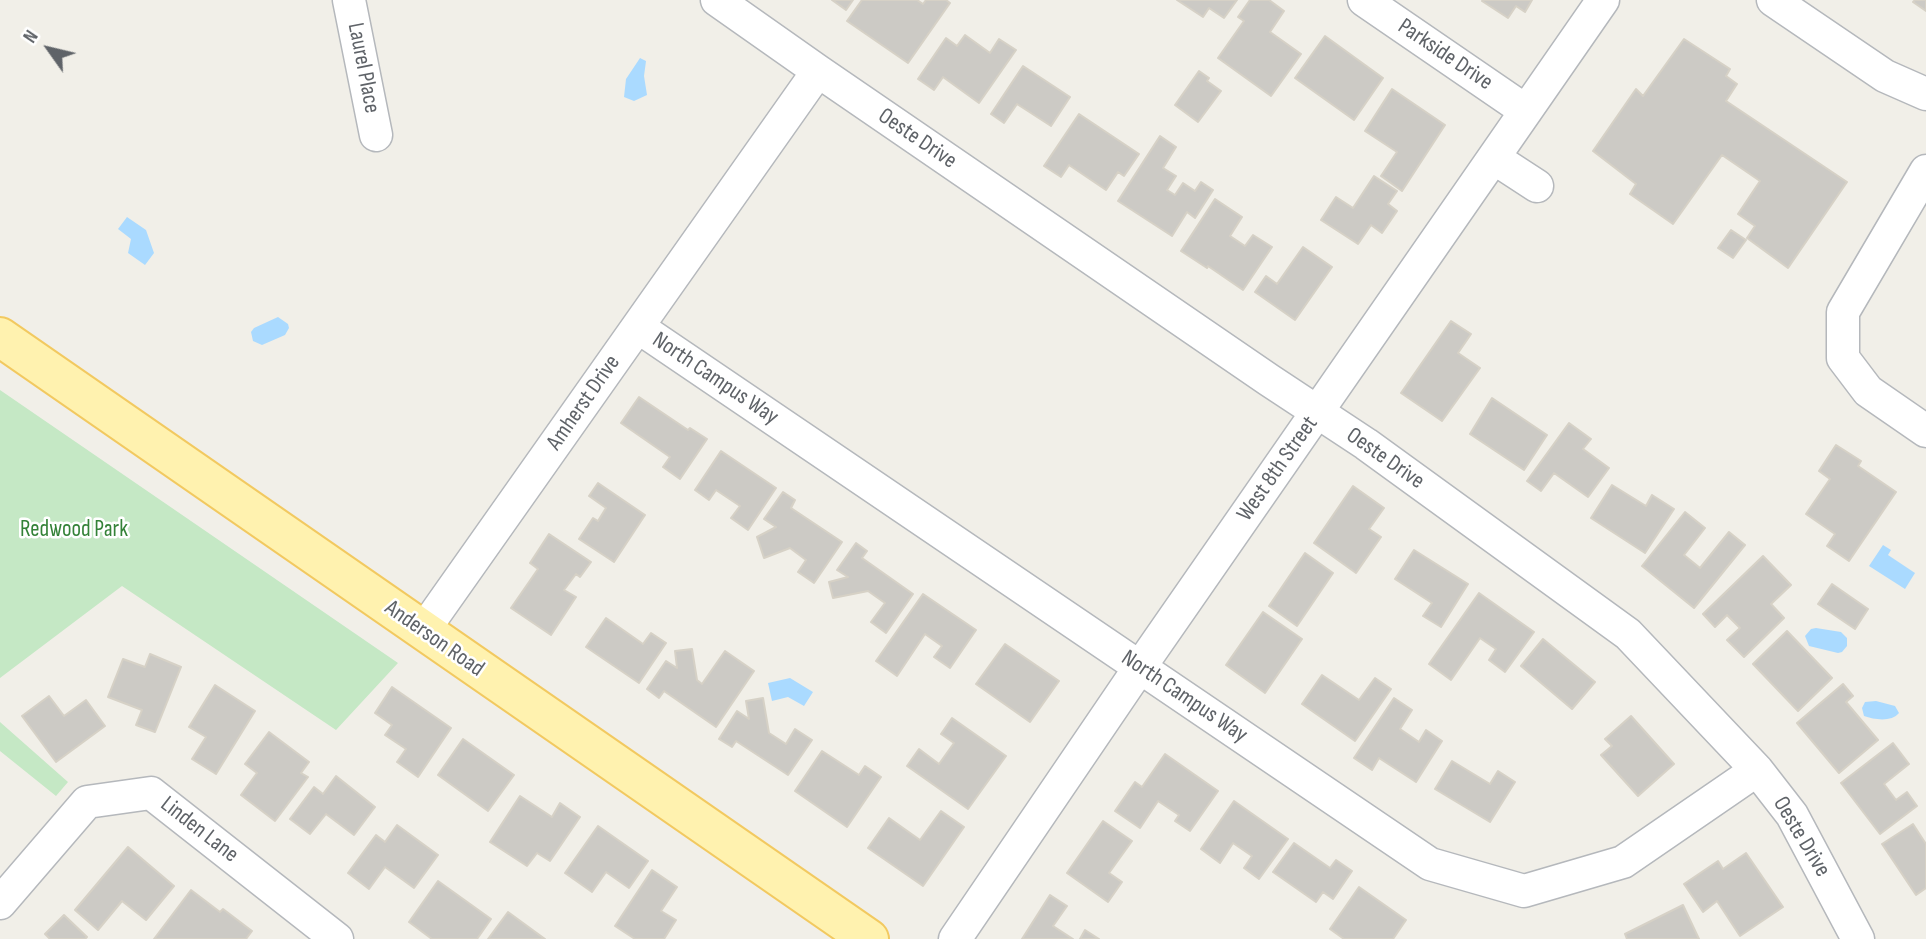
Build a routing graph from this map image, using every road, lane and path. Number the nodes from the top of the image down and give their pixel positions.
1 (349, 0) edge
2 (717, 0) edge
3 (1364, 0) edge
4 (1603, 0) edge
5 (1773, 0) edge
6 (818, 71) junction
7 (1926, 94) edge
8 (1525, 111) junction
9 (376, 135) dead end
10 (1494, 158) junction
11 (1926, 171) edge
12 (1537, 186) dead end
13 (638, 327) junction
14 (0, 337) edge
15 (1317, 412) junction
16 (1926, 431) edge
17 (423, 631) junction
18 (1140, 667) junction
19 (1757, 770) junction
20 (0, 903) edge
21 (337, 939) edge
22 (869, 939) edge
23 (955, 939) edge
24 (1858, 939) edge

1 - 9 street, Laurel Place
2 - 6 street, Oeste Drive
3 - 8 street, Parkside Drive
4 - 8 street, West 8th Street
5 - 7 street
6 - 13 street, Amherst Drive
6 - 15 street, Oeste Drive
8 - 10 street, West 8th Street
10 - 12 street
10 - 15 street, West 8th Street
11 - 16 street
13 - 17 street, Amherst Drive
13 - 18 street, North Campus Way
14 - 17 main road, Anderson Road
15 - 18 street, West 8th Street
15 - 19 street, Oeste Drive
17 - 22 main road, Anderson Road
18 - 19 street, North Campus Way
18 - 23 street, West 8th Street
19 - 24 street, Oeste Drive
20 - 21 street, Linden Lane

